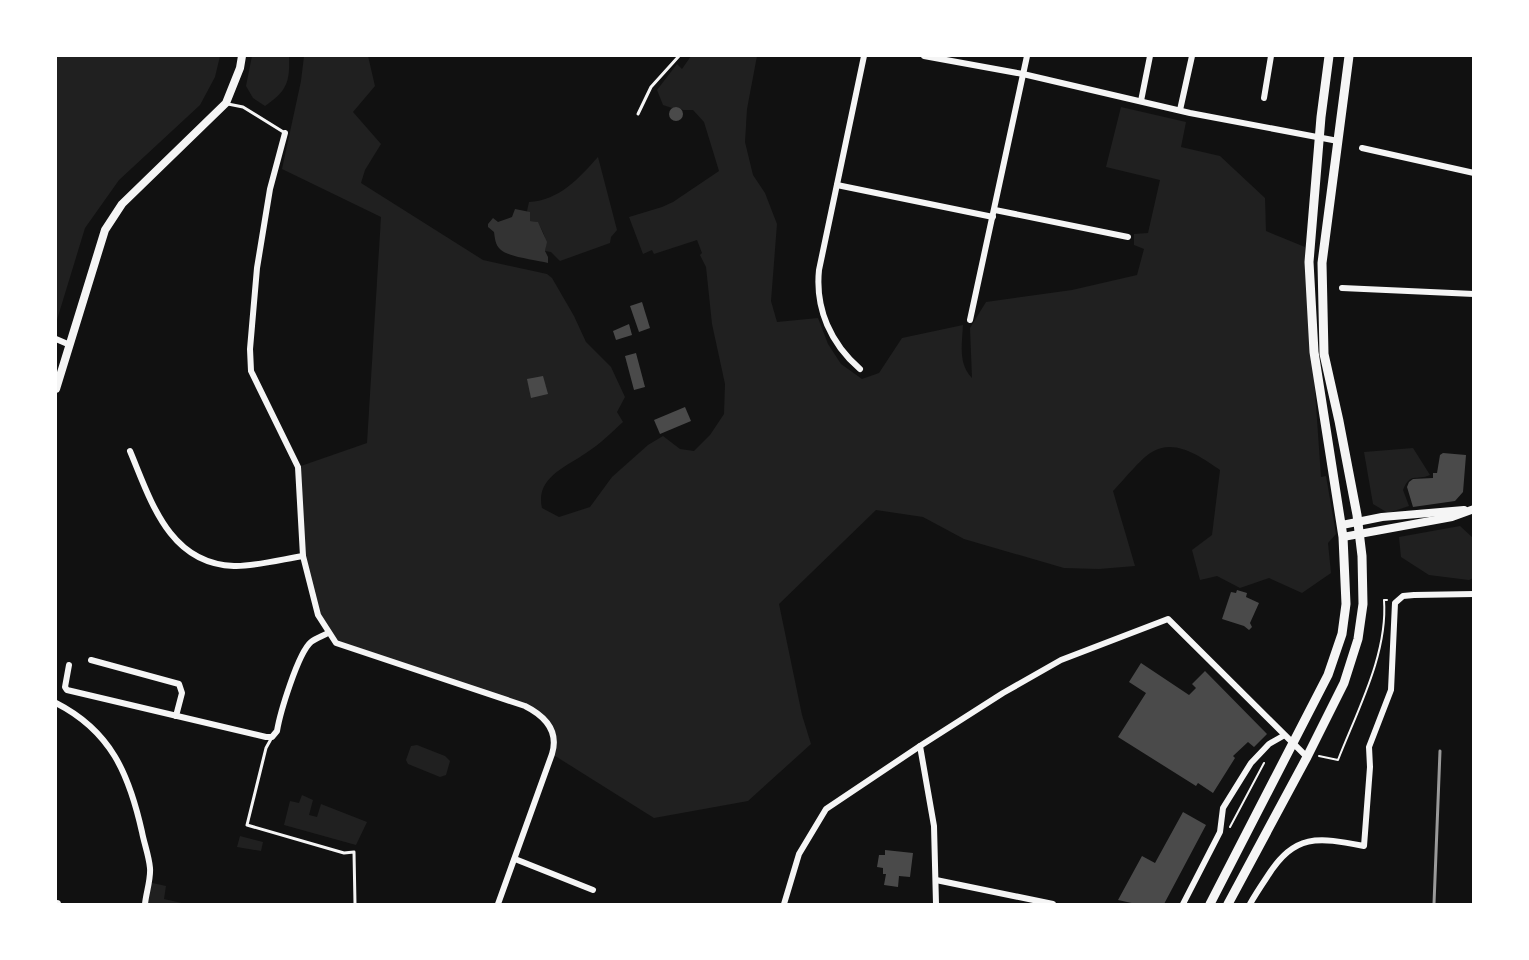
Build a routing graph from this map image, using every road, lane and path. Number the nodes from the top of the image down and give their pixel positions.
1 (242, 56) edge
2 (679, 56) edge
3 (864, 56) edge
4 (924, 56) edge
5 (1027, 56) edge
6 (1150, 56) edge
7 (1192, 56) edge
8 (1271, 56) edge
9 (1329, 56) edge
10 (1349, 56) edge
11 (1023, 74) junction
12 (1264, 98) dead end
13 (1141, 101) junction
14 (226, 103) junction
15 (1180, 110) junction
16 (638, 114) dead end
17 (285, 133) joint
18 (1320, 137) junction
19 (1338, 141) junction
20 (1362, 148) dead end
21 (1473, 173) edge
22 (837, 185) junction
23 (994, 214) junction
24 (1128, 237) dead end
25 (1342, 288) dead end
26 (1473, 294) edge
27 (970, 320) dead end
28 (56, 339) edge
29 (70, 345) junction
30 (860, 369) dead end
31 (56, 389) edge
32 (130, 451) dead end
33 (1473, 509) edge
34 (1358, 522) junction
35 (1342, 525) junction
36 (1359, 535) junction
37 (1343, 537) junction
38 (303, 556) junction
39 (1473, 594) edge
40 (1395, 603) junction
41 (328, 633) junction
42 (91, 660) dead end
43 (69, 665) dead end
44 (56, 703) edge
45 (176, 716) junction
46 (272, 736) junction
47 (1283, 736) junction
48 (1293, 744) junction
49 (920, 746) junction
50 (1312, 757) junction
51 (1264, 763) dead end
52 (1228, 830) dead end
53 (515, 859) junction
54 (936, 880) junction
55 (593, 890) dead end
56 (145, 904) edge
57 (355, 904) edge
58 (498, 904) edge
59 (784, 904) edge
60 (936, 904) edge
61 (1053, 904) edge
62 (1183, 904) edge
63 (1210, 904) edge
64 (1228, 904) edge
65 (1250, 904) edge

1 - 14 street
2 - 16 lane
3 - 22 street
4 - 11 street
5 - 11 street
6 - 13 street
7 - 15 street
8 - 12 street
9 - 18 main road
10 - 19 main road
11 - 13 street
11 - 23 street
13 - 15 street
14 - 17 lane
14 - 29 street
15 - 18 street
17 - 38 street
18 - 19 street
18 - 35 main road
19 - 34 main road
20 - 21 street
22 - 23 street
22 - 30 street
23 - 24 street
23 - 27 street
25 - 26 street
28 - 29 street
29 - 31 street
32 - 38 street
33 - 34 street
33 - 36 street
34 - 35 street
34 - 36 main road
35 - 37 main road
36 - 37 street
36 - 50 main road
37 - 48 main road
38 - 41 street
39 - 40 street
40 - 50 path
40 - 65 street
41 - 46 street
41 - 53 street
42 - 45 street
43 - 45 street
44 - 56 street
45 - 46 street
46 - 57 lane
47 - 48 street
47 - 49 street
47 - 62 street
48 - 50 street
48 - 63 main road
49 - 54 street
49 - 59 street
50 - 64 main road
51 - 52 path
53 - 55 street
53 - 58 street
54 - 60 street
54 - 61 street

